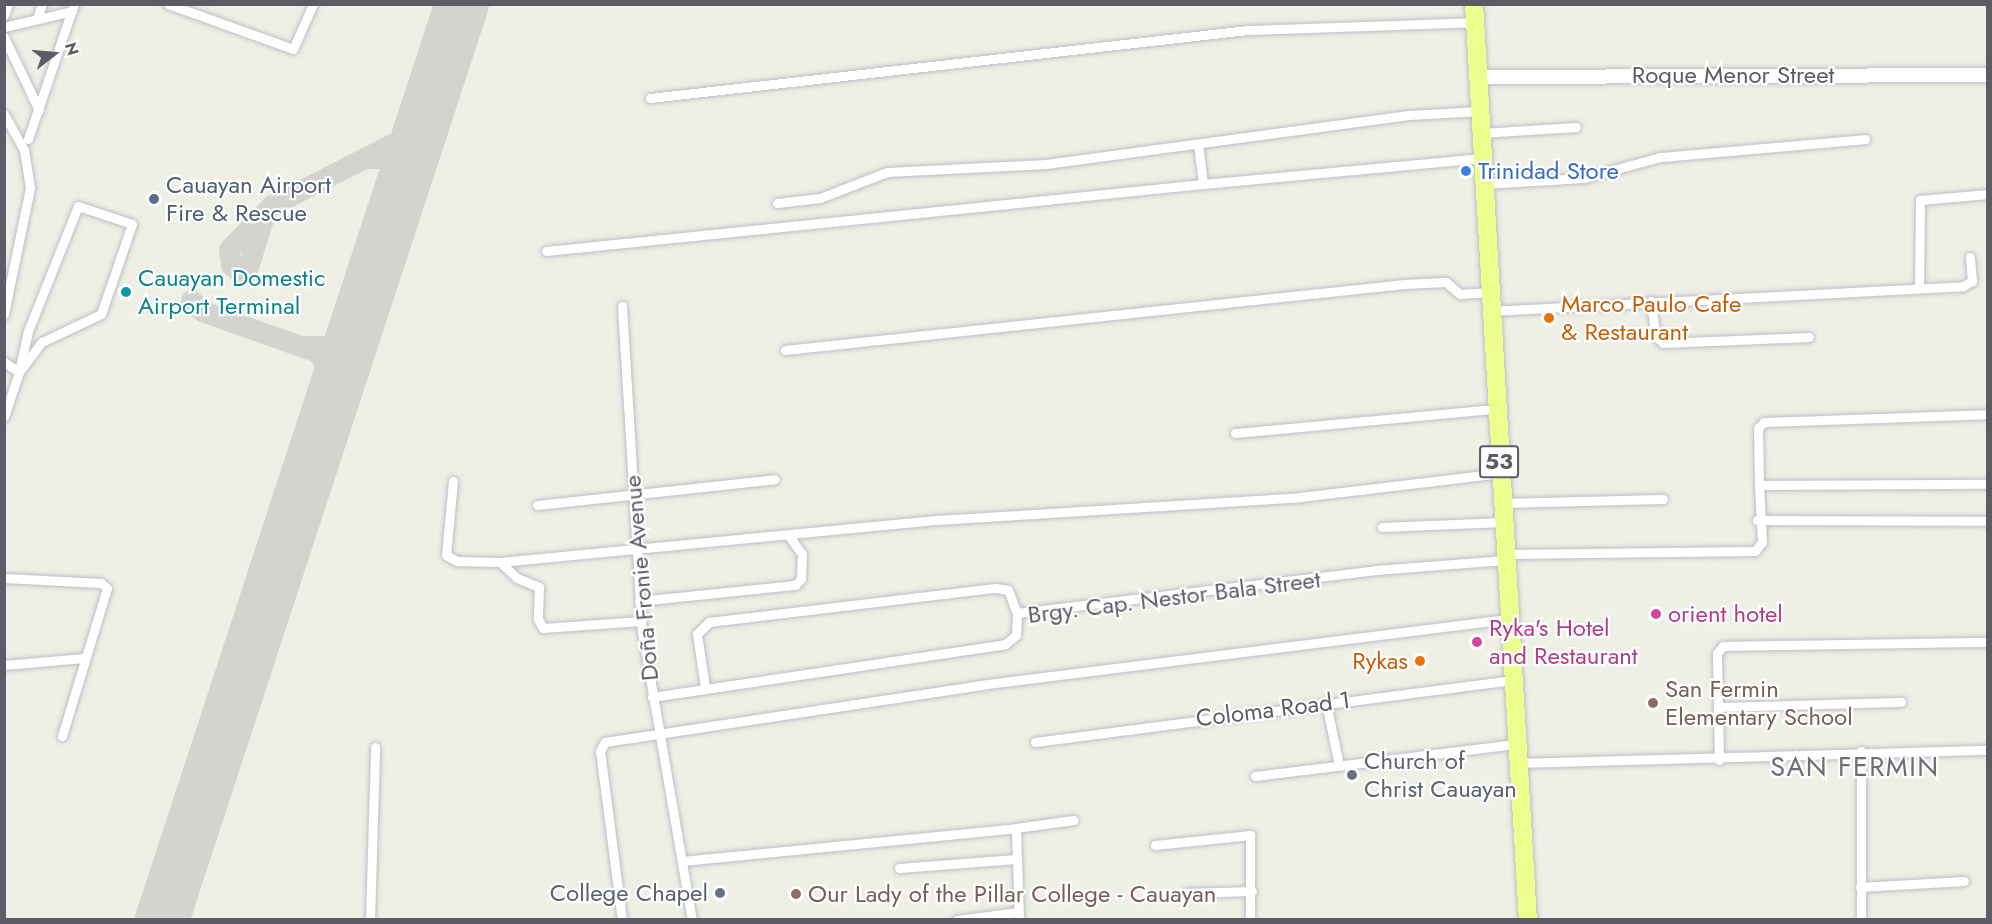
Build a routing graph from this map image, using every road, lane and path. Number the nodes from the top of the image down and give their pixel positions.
1 (8, 4) edge
2 (42, 4) edge
3 (168, 4) edge
4 (310, 6) edge
5 (73, 8) edge
6 (1475, 13) edge
7 (4, 15) edge
8 (37, 19) junction
9 (4, 27) edge
10 (4, 37) edge
11 (1988, 75) edge
12 (1478, 77) junction
13 (650, 98) dead end
14 (39, 110) junction
15 (1479, 111) junction
16 (4, 114) edge
17 (1576, 128) dead end
18 (1481, 133) junction
19 (28, 139) dead end
20 (1865, 140) dead end
21 (1198, 144) junction
22 (1483, 158) junction
23 (1203, 184) junction
24 (1484, 184) junction
25 (1988, 194) edge
26 (777, 202) dead end
27 (546, 251) dead end
28 (1970, 257) dead end
29 (1919, 286) junction
30 (1490, 292) junction
31 (6, 298) edge
32 (1651, 301) junction
33 (622, 306) dead end
34 (1490, 311) junction
35 (4, 315) edge
36 (1809, 337) dead end
37 (785, 350) dead end
38 (4, 362) edge
39 (19, 369) junction
40 (1496, 409) junction
41 (1988, 414) edge
42 (4, 417) edge
43 (1235, 433) dead end
44 (1500, 473) junction
45 (775, 479) dead end
46 (453, 481) dead end
47 (1988, 484) edge
48 (1759, 485) junction
49 (633, 495) junction
50 (1663, 499) dead end
51 (1502, 503) junction
52 (537, 505) dead end
53 (1757, 520) junction
54 (1988, 520) edge
55 (1503, 522) junction
56 (1382, 527) dead end
57 (789, 536) junction
58 (635, 551) junction
59 (1505, 557) junction
60 (500, 562) junction
61 (4, 578) edge
62 (639, 601) junction
63 (1017, 613) junction
64 (1508, 619) junction
65 (641, 621) junction
66 (1988, 642) edge
67 (84, 658) junction
68 (4, 665) edge
69 (1510, 680) junction
70 (705, 687) junction
71 (651, 698) junction
72 (1901, 702) dead end
73 (1326, 703) junction
74 (1718, 707) junction
75 (661, 734) junction
76 (62, 736) dead end
77 (1035, 742) dead end
78 (1515, 744) junction
79 (375, 747) dead end
80 (1988, 750) edge
81 (1861, 751) junction
82 (1719, 760) junction
83 (1516, 763) junction
84 (1339, 765) junction
85 (1255, 776) dead end
86 (1073, 820) dead end
87 (1016, 828) junction
88 (1155, 845) dead end
89 (1016, 859) junction
90 (682, 861) junction
91 (899, 868) dead end
92 (1964, 881) dead end
93 (1860, 887) junction
94 (1252, 891) junction
95 (1187, 893) dead end
96 (1019, 916) edge
97 (370, 920) edge
98 (622, 920) edge
99 (692, 920) edge
100 (957, 920) edge
101 (1250, 920) edge
102 (1528, 920) edge
103 (1860, 920) edge

1 - 7 street
2 - 8 street
3 - 4 street
5 - 8 street
5 - 14 street
6 - 12 highway, 53
6 - 13 street
8 - 9 street
10 - 14 street
11 - 12 street, Roque Menor Street
12 - 15 highway, 53
14 - 19 street
15 - 18 highway, 53
15 - 21 street
16 - 31 street
17 - 18 street
18 - 22 highway, 53
20 - 24 street
21 - 23 street
21 - 26 street
22 - 23 street
22 - 24 highway, 53
23 - 27 street
24 - 30 highway, 53
25 - 29 street
28 - 29 street
29 - 32 street
30 - 34 highway, 53
30 - 37 street
31 - 35 street
32 - 34 street
32 - 36 street
33 - 49 street, Doña Fronie Avenue
34 - 40 highway, 53
38 - 39 street
39 - 39 street
39 - 42 street
40 - 43 street
40 - 44 highway, 53
41 - 48 street
44 - 51 highway, 53
44 - 57 street
45 - 49 street
46 - 60 street
47 - 48 street
48 - 53 street
49 - 52 street
49 - 58 street, Doña Fronie Avenue
50 - 51 street
51 - 55 highway, 53
53 - 54 street
53 - 59 street, Brgy. Cap. Nestor Bala Street
55 - 56 street
55 - 59 highway, 53
57 - 58 street
57 - 62 street
58 - 60 street
58 - 62 street, Doña Fronie Avenue
59 - 63 street, Brgy. Cap. Nestor Bala Street
59 - 64 highway, 53
60 - 65 street
61 - 67 street
62 - 65 street, Doña Fronie Avenue
63 - 70 street, Brgy. Cap. Nestor Bala Street
63 - 70 street
64 - 69 highway, 53
64 - 75 street
65 - 71 street, Doña Fronie Avenue
66 - 74 street
67 - 68 street
67 - 76 street
69 - 73 street, Coloma Road 1
69 - 78 highway, 53
70 - 71 street, Brgy. Cap. Nestor Bala Street
71 - 75 street, Doña Fronie Avenue
72 - 74 street
73 - 77 street, Coloma Road 1
73 - 84 street
74 - 82 street
75 - 90 street, Doña Fronie Avenue
75 - 98 street
78 - 83 highway, 53
78 - 84 street
79 - 97 street
80 - 81 street
81 - 82 street
81 - 93 street
82 - 83 street
83 - 102 highway, 53
84 - 85 street
86 - 87 street
87 - 89 street
87 - 90 street
88 - 94 street
89 - 91 street
89 - 96 street
90 - 99 street, Doña Fronie Avenue
92 - 93 street
93 - 103 street
94 - 95 street
94 - 101 street
96 - 100 street

